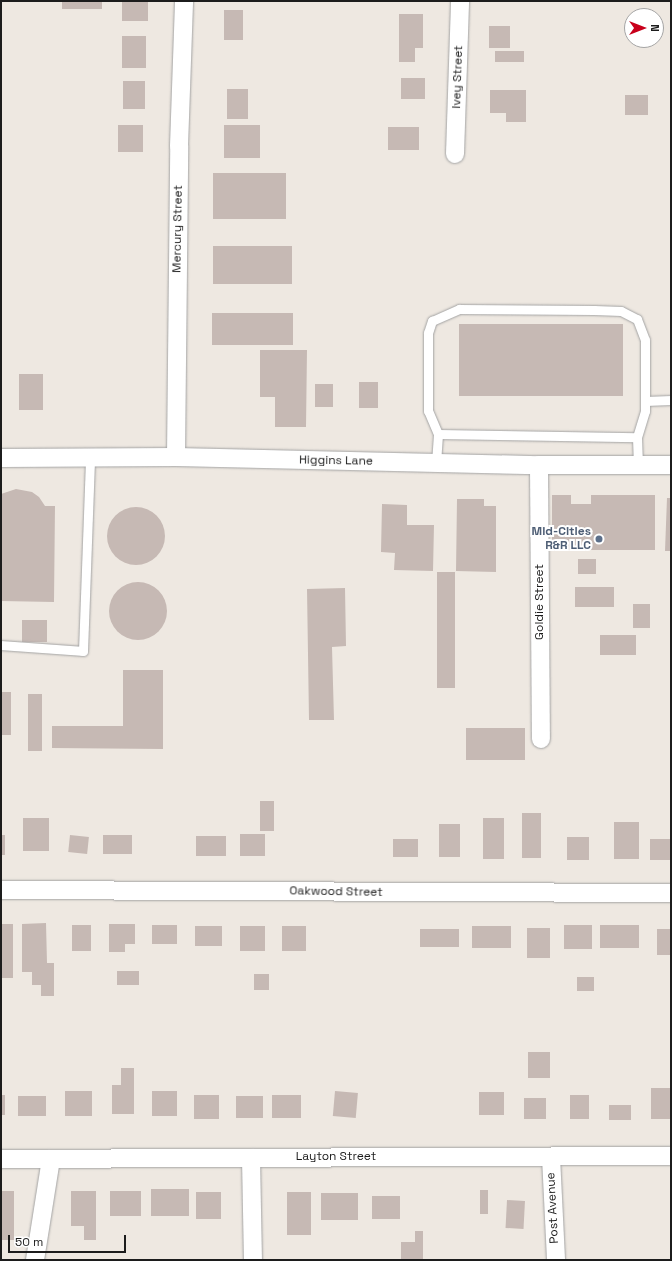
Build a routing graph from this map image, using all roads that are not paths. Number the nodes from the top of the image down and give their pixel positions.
1 (184, 1) edge
2 (460, 1) edge
3 (455, 154) dead end
4 (671, 400) edge
5 (645, 401) junction
6 (438, 434) junction
7 (637, 437) junction
8 (176, 457) junction
9 (1, 458) edge
10 (90, 458) junction
11 (436, 463) junction
12 (539, 465) junction
13 (638, 465) junction
14 (671, 465) edge
15 (1, 645) edge
16 (541, 739) dead end
17 (1, 890) edge
18 (671, 894) edge
19 (551, 1156) junction
20 (671, 1156) edge
21 (252, 1158) junction
22 (1, 1159) edge
23 (51, 1159) junction
24 (35, 1260) edge
25 (253, 1260) edge
26 (556, 1260) edge

1 - 8 street, Mercury Street
2 - 3 street, Ivey Street
4 - 5 lane
5 - 6 lane
5 - 7 lane
6 - 7 lane
6 - 11 lane
7 - 13 lane
8 - 10 street, Higgins Lane
8 - 11 street, Higgins Lane
9 - 10 street, Higgins Lane
10 - 15 lane
11 - 12 street, Higgins Lane
12 - 13 street, Higgins Lane
12 - 16 street, Goldie Street
13 - 14 street, Higgins Lane
17 - 18 street, Oakwood Street
19 - 20 street, Layton Street
19 - 21 street, Layton Street
19 - 26 street, Post Avenue
21 - 23 street, Layton Street
21 - 25 street
22 - 23 street, Layton Street
23 - 24 street

